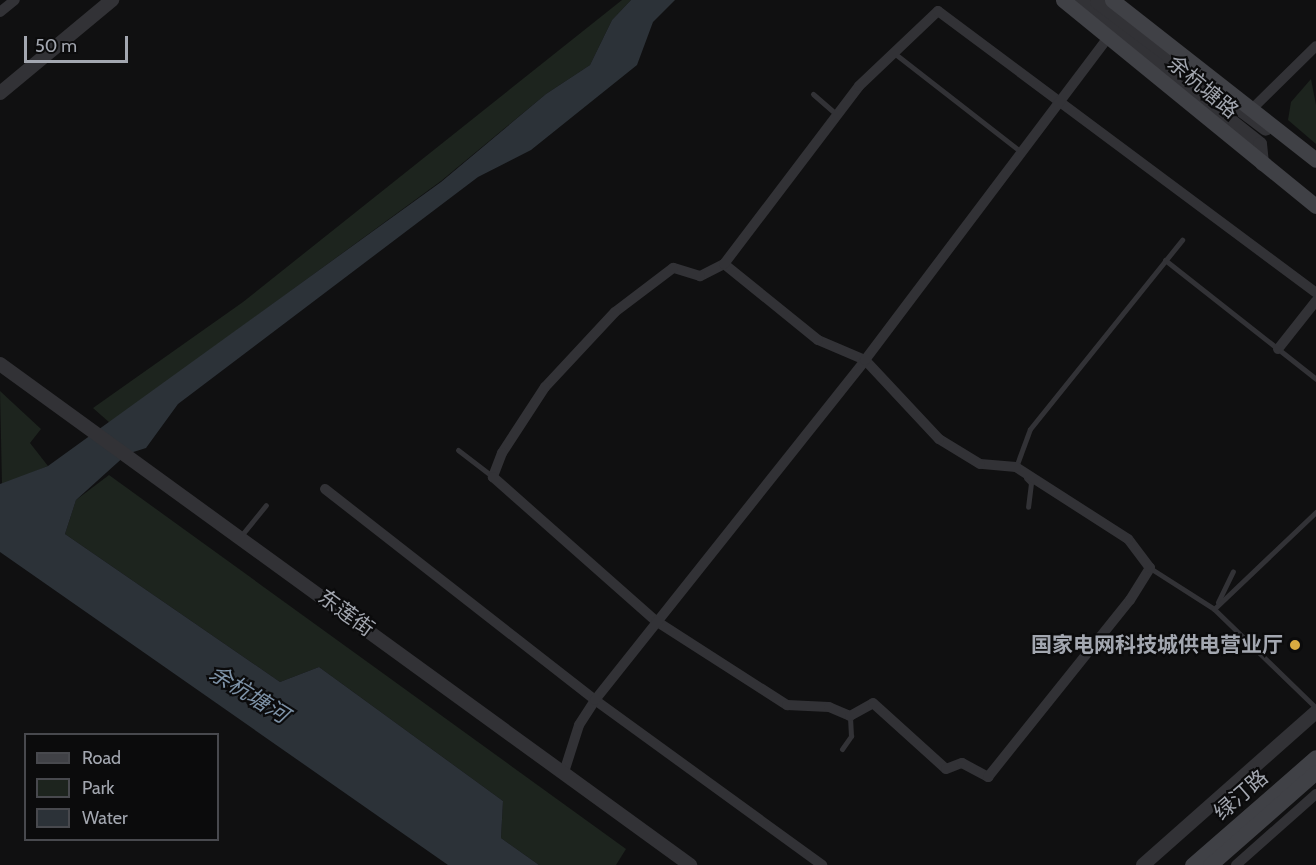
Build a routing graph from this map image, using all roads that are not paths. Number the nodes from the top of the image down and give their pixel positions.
1 (15, 0) edge
2 (112, 0) edge
3 (1063, 0) edge
4 (1079, 0) edge
5 (1094, 0) edge
6 (1112, 0) edge
7 (0, 12) edge
8 (1109, 36) junction
9 (1316, 46) edge
10 (894, 53) junction
11 (0, 93) edge
12 (813, 94) dead end
13 (1060, 99) junction
14 (1253, 108) junction
15 (837, 115) junction
16 (1295, 142) junction
17 (1023, 153) junction
18 (1316, 159) edge
19 (1262, 164) junction
20 (1316, 206) edge
21 (1182, 240) dead end
22 (1165, 260) junction
23 (724, 264) junction
24 (1316, 293) edge
25 (1316, 301) edge
26 (1278, 349) junction
27 (865, 360) junction
28 (0, 364) edge
29 (1316, 379) edge
30 (458, 450) dead end
31 (1016, 467) junction
32 (493, 477) junction
33 (325, 489) dead end
34 (266, 505) dead end
35 (1028, 507) dead end
36 (1316, 512) edge
37 (240, 537) junction
38 (1150, 568) junction
39 (1233, 571) dead end
40 (1214, 609) junction
41 (656, 621) junction
42 (595, 700) junction
43 (1316, 710) edge
44 (850, 716) junction
45 (842, 749) dead end
46 (1316, 756) edge
47 (565, 769) junction
48 (1316, 772) edge
49 (1316, 794) edge
50 (690, 865) edge
51 (822, 865) edge
52 (1143, 865) edge
53 (1192, 865) edge
54 (1210, 865) edge
55 (1236, 865) edge

1 - 7 street
2 - 11 street
3 - 8 main road, 余杭塘路
4 - 19 street
5 - 16 street
6 - 14 main road, 余杭塘路
8 - 13 street
8 - 19 main road, 余杭塘路
9 - 14 street
10 - 13 street
10 - 15 street
10 - 17 lane
12 - 15 lane
13 - 17 street
13 - 24 street
14 - 16 main road, 余杭塘路
15 - 23 street
16 - 18 main road, 余杭塘路
17 - 27 street
19 - 20 main road, 余杭塘路
21 - 22 lane
22 - 26 lane
22 - 31 lane
23 - 27 street
23 - 32 street
25 - 26 street
26 - 29 lane
27 - 31 street
27 - 41 street
28 - 37 street, 东莲街
30 - 32 lane
31 - 35 lane
31 - 38 street
32 - 41 street
33 - 42 street
34 - 37 lane
36 - 40 lane
37 - 47 street, 东莲街
38 - 40 lane
38 - 44 street
39 - 40 lane
40 - 43 lane
41 - 42 street
41 - 44 street
42 - 47 street
42 - 51 street
43 - 52 street
44 - 45 lane
46 - 53 main road, 绿汀路
47 - 50 street, 东莲街
48 - 54 main road, 绿汀路
49 - 55 street

